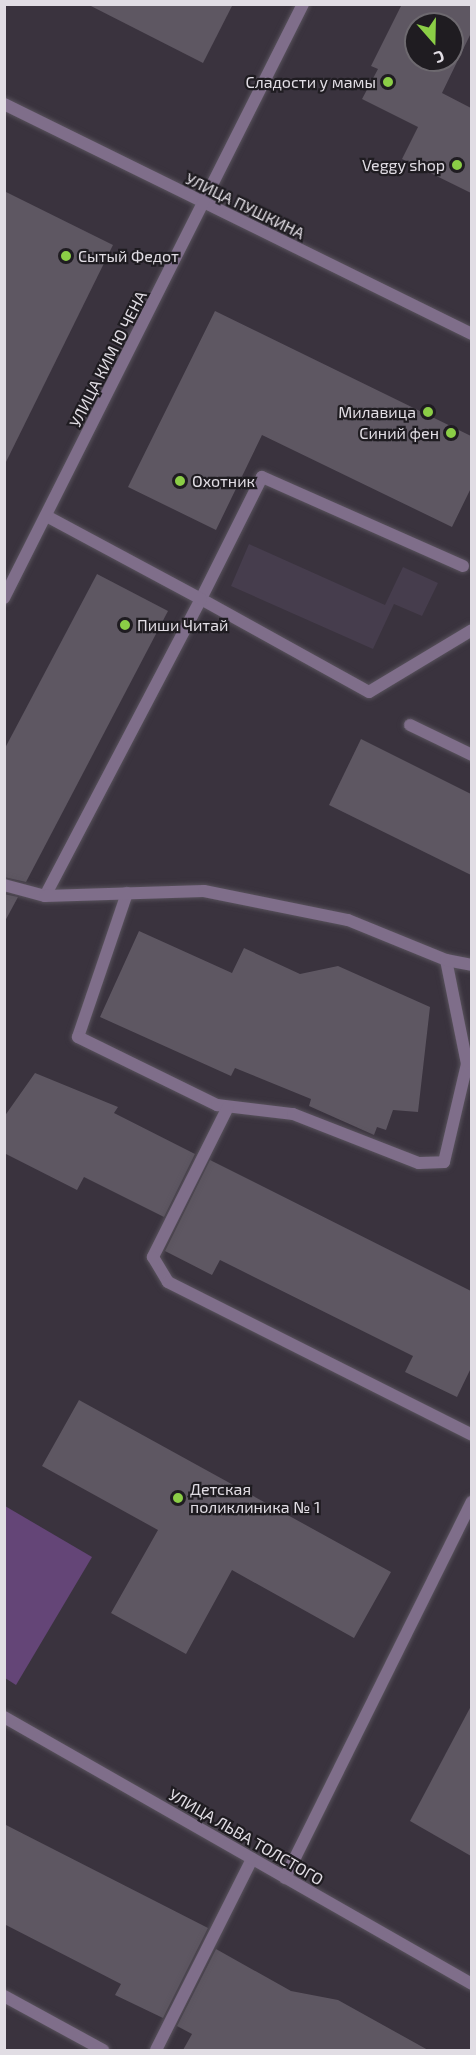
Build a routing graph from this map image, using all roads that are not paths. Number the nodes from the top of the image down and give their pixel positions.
1 (303, 4) edge
2 (4, 104) edge
3 (204, 205) junction
4 (471, 334) edge
5 (46, 516) junction
6 (463, 566) dead end
7 (4, 598) edge
8 (201, 599) junction
9 (471, 630) edge
10 (410, 725) dead end
11 (471, 755) edge
12 (4, 885) edge
13 (127, 893) junction
14 (45, 896) junction
15 (446, 960) junction
16 (471, 965) edge
17 (228, 1107) junction
18 (471, 1435) edge
19 (471, 1502) edge
20 (4, 1717) edge
21 (252, 1859) junction
22 (285, 1878) junction
23 (471, 1984) edge
24 (4, 1996) edge
25 (103, 2050) edge
26 (156, 2050) edge

1 - 3 street, УЛИЦА КИМ Ю ЧЕНА
2 - 3 street, УЛИЦА ПУШКИНА
3 - 4 street, УЛИЦА ПУШКИНА
3 - 5 street, УЛИЦА КИМ Ю ЧЕНА
5 - 7 street, УЛИЦА КИМ Ю ЧЕНА
5 - 8 street
6 - 8 street
8 - 9 street
8 - 14 street
10 - 11 street
12 - 14 street
13 - 14 street
13 - 15 street
13 - 17 street
15 - 16 street
15 - 17 street
17 - 18 street
19 - 22 street
20 - 21 street, УЛИЦА ЛЬВА ТОЛСТОГО
21 - 22 street, УЛИЦА ЛЬВА ТОЛСТОГО
21 - 26 street
22 - 23 street, УЛИЦА ЛЬВА ТОЛСТОГО
24 - 25 street

